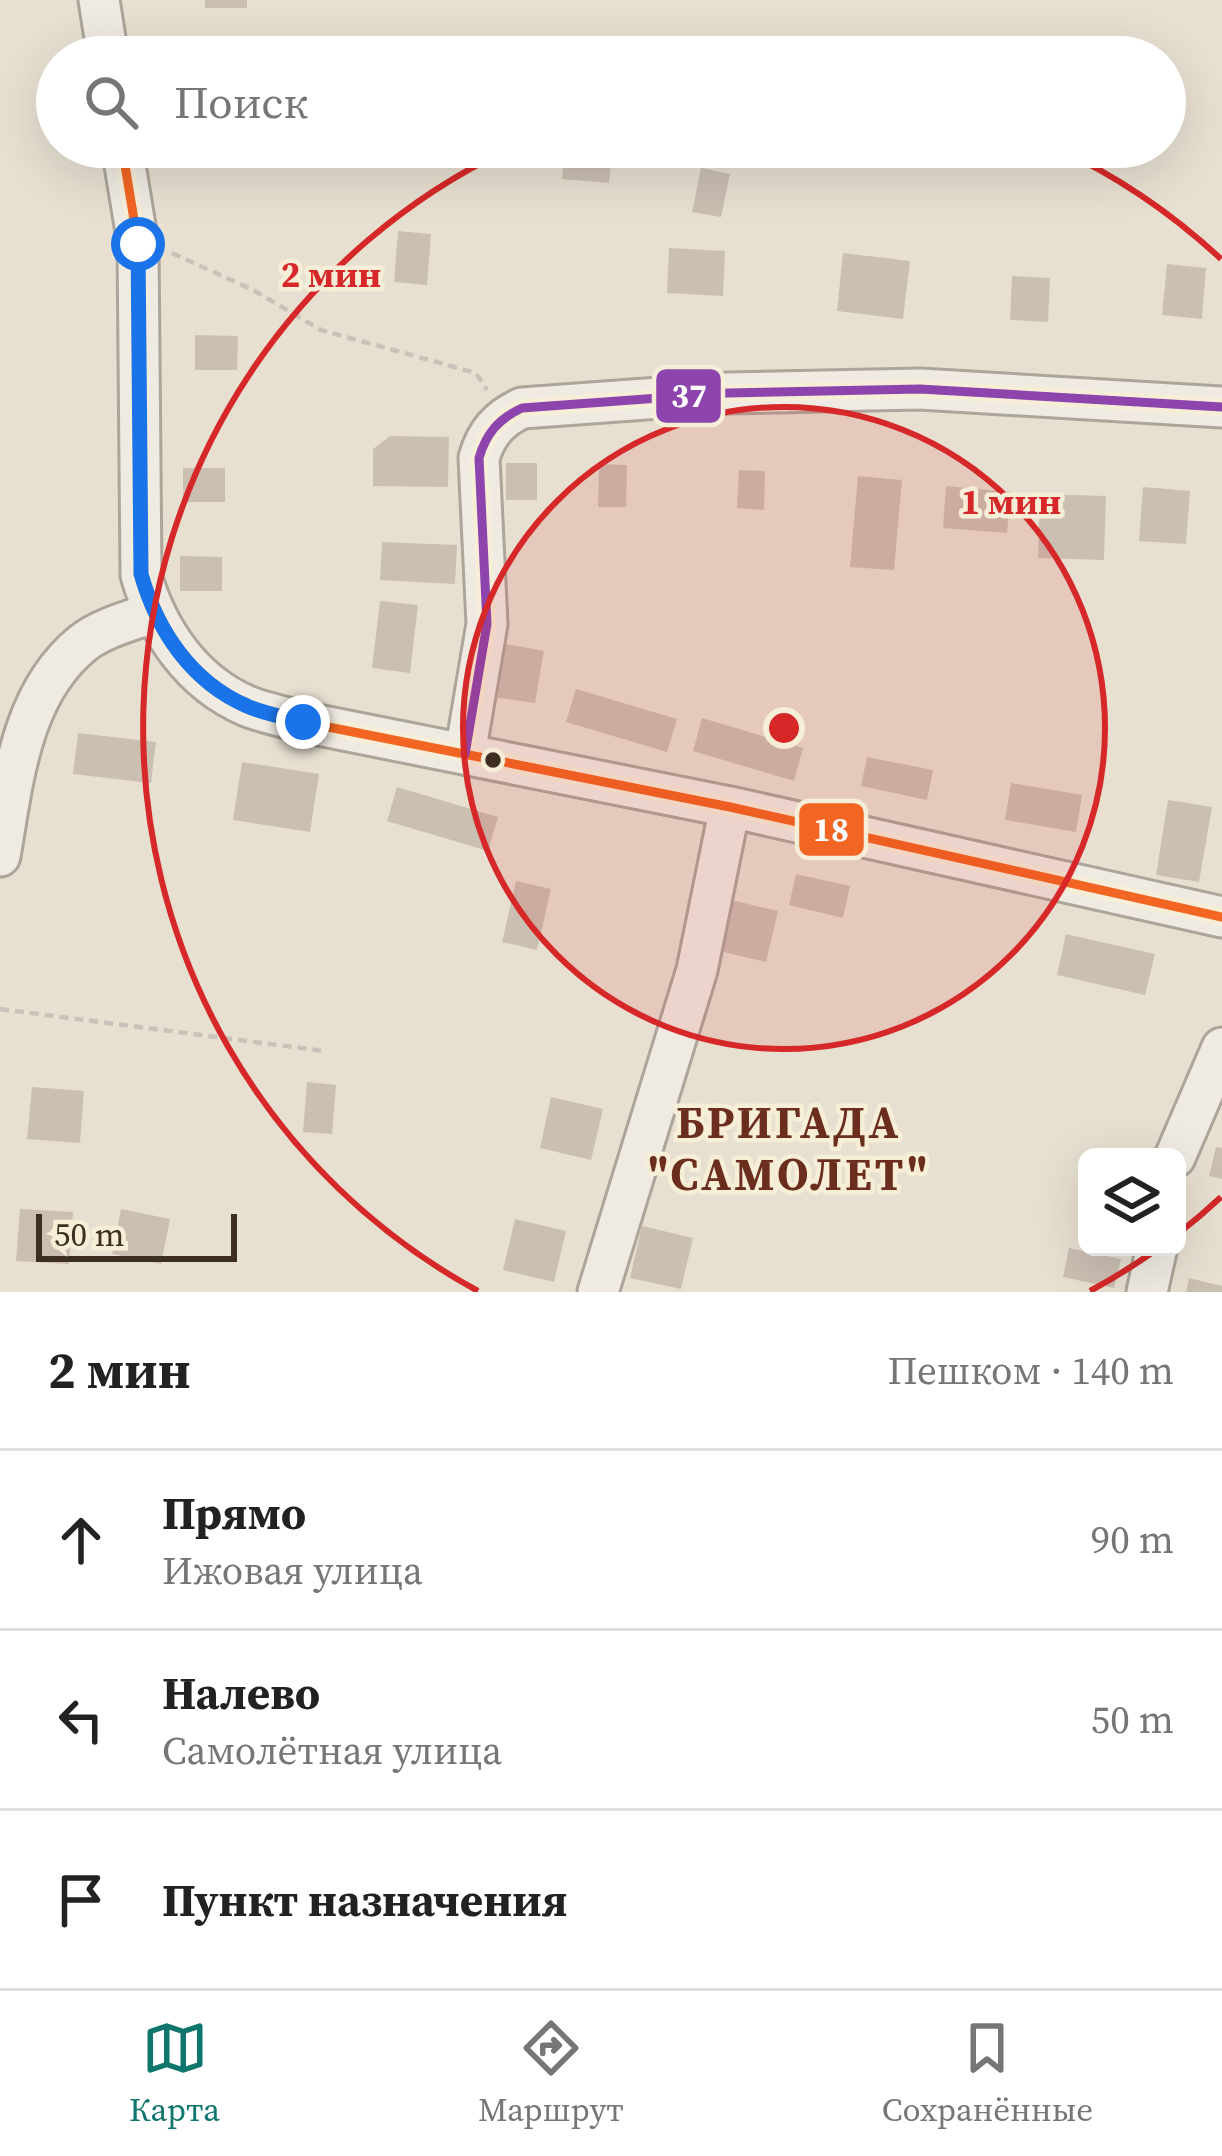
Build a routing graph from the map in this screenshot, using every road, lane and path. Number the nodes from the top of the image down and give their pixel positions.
1 (99, 0) edge
2 (105, 36) edge
3 (125, 168) edge
4 (138, 244) junction
5 (1222, 407) edge
6 (502, 419) junction
7 (152, 613) junction
8 (465, 754) junction
9 (730, 807) junction
10 (0, 856) edge
11 (1222, 917) edge
12 (0, 1009) edge
13 (1222, 1048) edge
14 (324, 1051) dead end
15 (1179, 1148) edge
16 (1154, 1256) edge
17 (598, 1292) edge
18 (1147, 1292) edge

1 - 2 street
3 - 4 street
4 - 6 path
4 - 7 street
5 - 6 street
6 - 8 street
7 - 8 street
7 - 10 street
8 - 9 street
9 - 11 street
9 - 17 street
12 - 14 path
13 - 15 street
16 - 18 street

